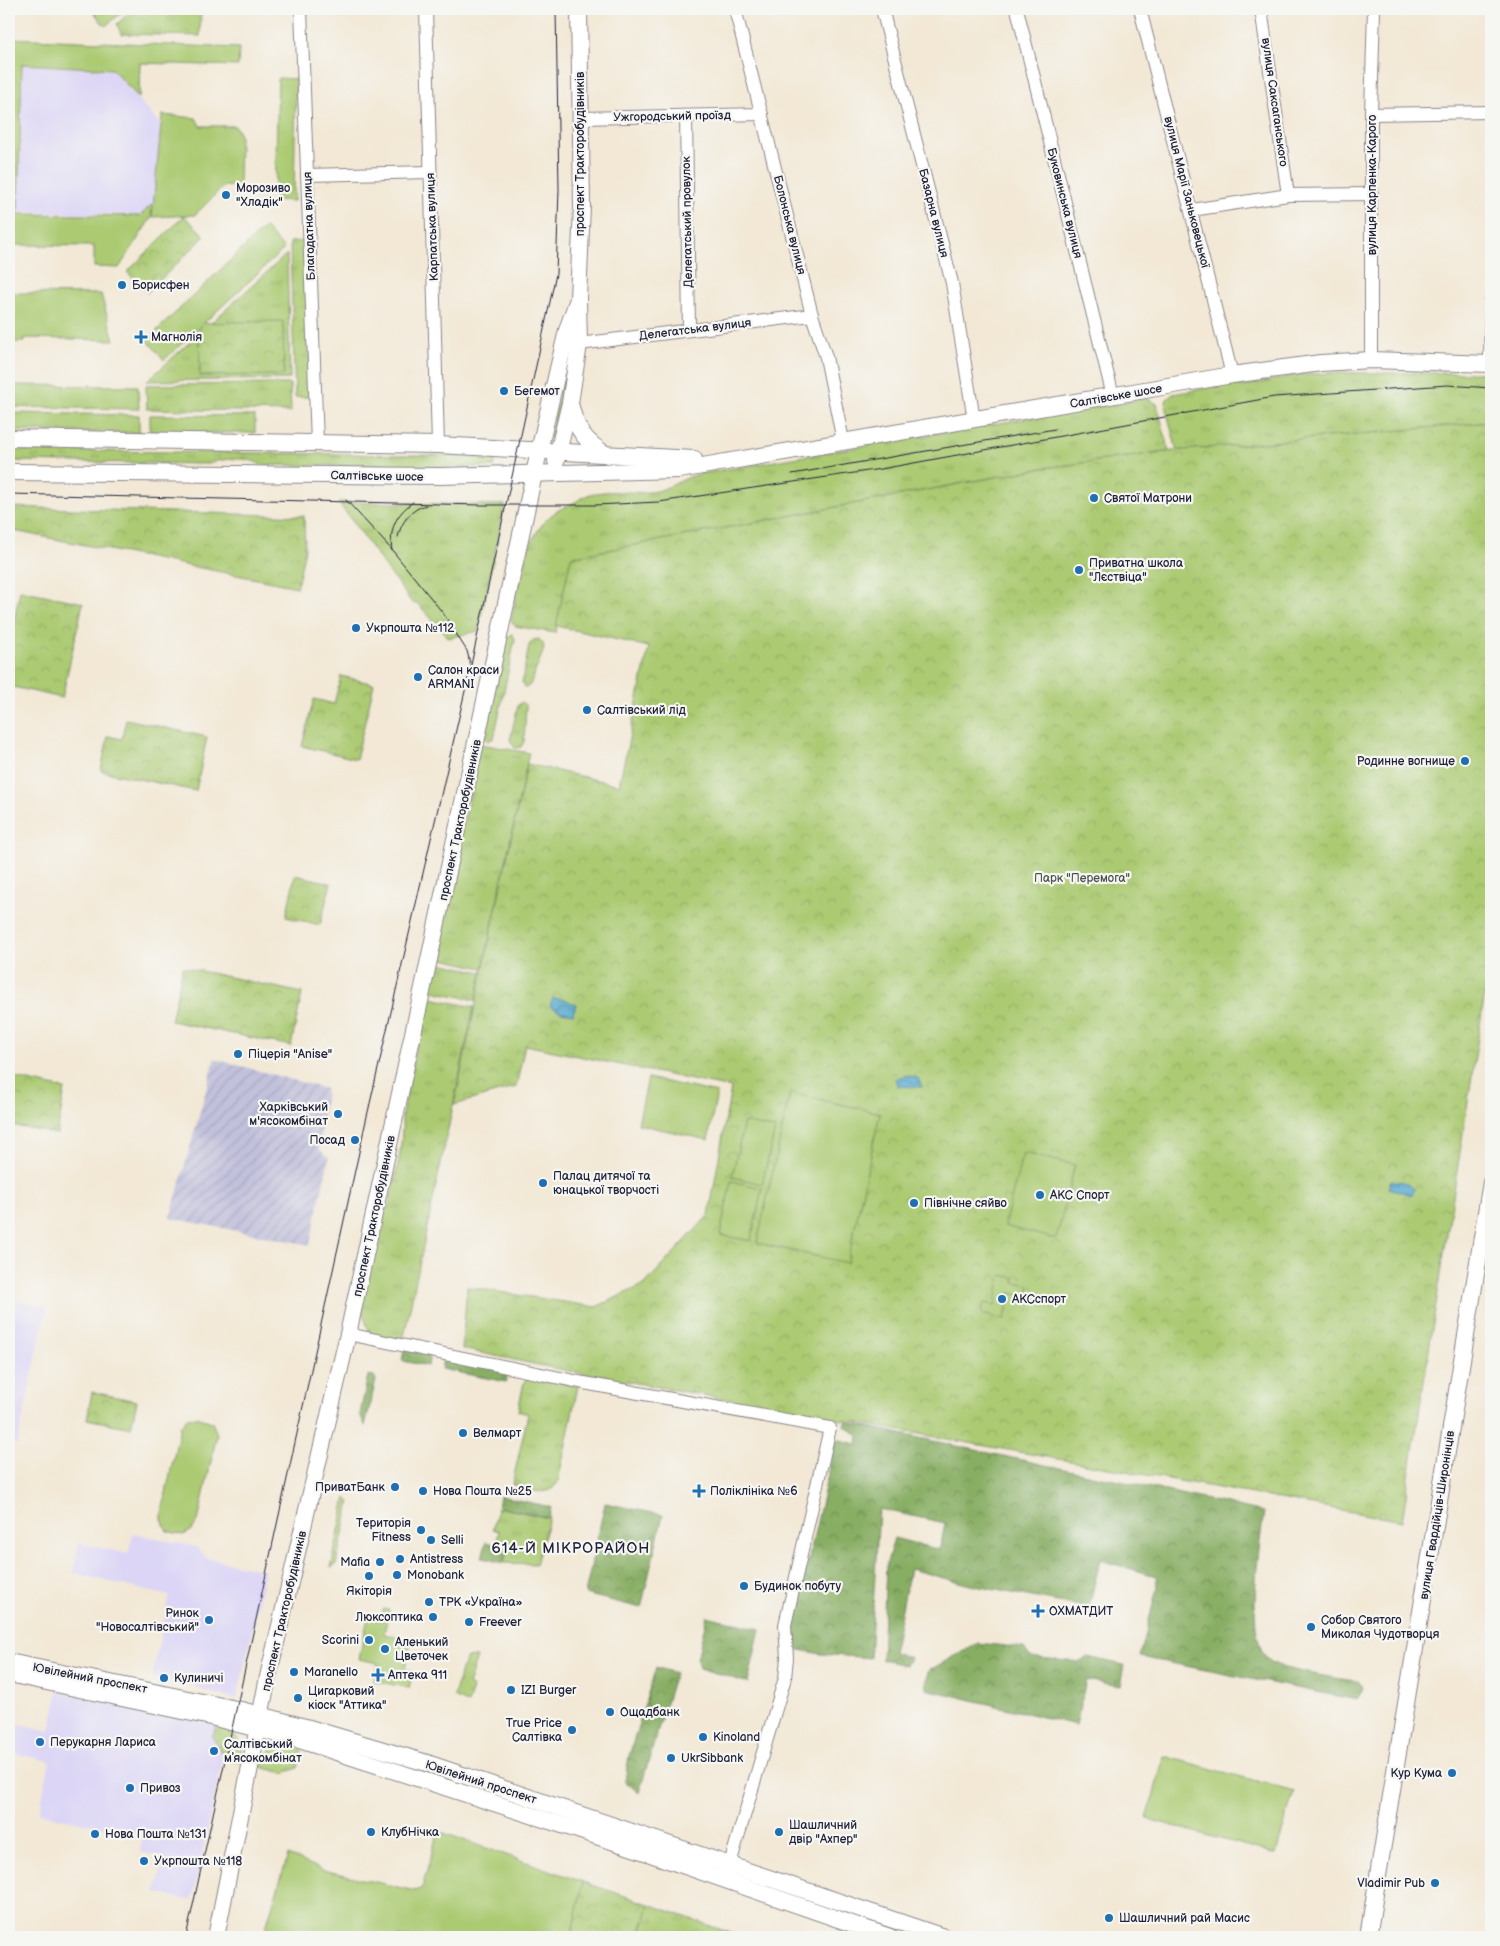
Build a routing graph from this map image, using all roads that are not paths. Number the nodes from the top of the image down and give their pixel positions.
1 (301, 9) edge
2 (426, 9) edge
3 (579, 9) edge
4 (734, 9) edge
5 (882, 9) edge
6 (1017, 9) edge
7 (1140, 9) edge
8 (1261, 9) edge
9 (1374, 9) edge
10 (1491, 112) edge
11 (762, 114) junction
12 (1371, 114) junction
13 (686, 116) junction
14 (582, 118) junction
15 (430, 172) junction
16 (307, 174) junction
17 (1372, 194) junction
18 (1288, 195) junction
19 (1192, 210) junction
20 (578, 299) junction
21 (1491, 300) edge
22 (812, 315) junction
23 (689, 328) junction
24 (579, 344) junction
25 (1371, 360) junction
26 (1491, 364) edge
27 (1232, 375) junction
28 (1114, 396) junction
29 (570, 403) junction
30 (974, 420) junction
31 (9, 438) edge
32 (843, 441) junction
33 (317, 443) junction
34 (438, 445) junction
35 (539, 451) junction
36 (560, 452) junction
37 (607, 455) junction
38 (744, 460) junction
39 (9, 472) edge
40 (542, 475) junction
41 (1491, 1182) edge
42 (348, 1334) junction
43 (9, 1662) edge
44 (9, 1674) edge
45 (259, 1721) junction
46 (728, 1873) junction
47 (216, 1937) edge
48 (890, 1937) edge
49 (944, 1937) edge
50 (1368, 1937) edge

1 - 16 street, Благодатна вулиця
2 - 15 street, Карпатська вулиця
3 - 14 main road, проспект Тракторобудівників
4 - 11 street, Болонська вулиця
5 - 30 street, Базарна вулиця
6 - 28 street, Буковинська вулиця
7 - 19 street, вулиця Марії Заньковецької
8 - 18 street, вулиця Саксаганського
9 - 12 street, вулиця Карпенка-Карого
10 - 12 street
11 - 13 street, Ужгородський проїзд
11 - 22 street, Болонська вулиця
12 - 17 street, вулиця Карпенка-Карого
13 - 14 street, Ужгородський проїзд
13 - 23 street, Делегатський провулок
14 - 20 main road, проспект Тракторобудівників
15 - 16 street
15 - 34 street, Карпатська вулиця
16 - 33 street, Благодатна вулиця
17 - 18 street
17 - 25 street, вулиця Карпенка-Карого
18 - 19 street
19 - 27 street, вулиця Марії Заньковецької
20 - 24 main road, проспект Тракторобудівників
20 - 35 main road, проспект Тракторобудівників
21 - 26 street
22 - 23 street, Делегатська вулиця
22 - 32 street, Болонська вулиця
23 - 24 street, Делегатська вулиця
24 - 29 main road, проспект Тракторобудівників
25 - 26 main road, Салтівське шосе
25 - 27 main road, Салтівське шосе
27 - 28 main road, Салтівське шосе
28 - 30 main road, Салтівське шосе
29 - 36 main road, проспект Тракторобудівників
29 - 37 main road
30 - 32 main road, Салтівське шосе
31 - 33 main road, Салтівське шосе
32 - 38 main road, Салтівське шосе
33 - 34 main road, Салтівське шосе
34 - 35 main road, Салтівське шосе
35 - 36 main road, Салтівське шосе
35 - 40 main road, проспект Тракторобудівників
36 - 37 main road, Салтівське шосе
36 - 40 main road, проспект Тракторобудівників
37 - 38 main road, Салтівське шосе
38 - 40 main road, Салтівське шосе
39 - 40 main road, Салтівське шосе
40 - 42 main road, проспект Тракторобудівників
41 - 50 main road, вулиця Гвардійців-Широнінців
42 - 45 main road, проспект Тракторобудівників
42 - 46 street
43 - 45 main road, Ювілейний проспект
44 - 45 main road, Ювілейний проспект
45 - 46 main road, Ювілейний проспект
45 - 47 main road, проспект Тракторобудівників
46 - 48 main road, Ювілейний проспект
46 - 49 main road, Ювілейний проспект

